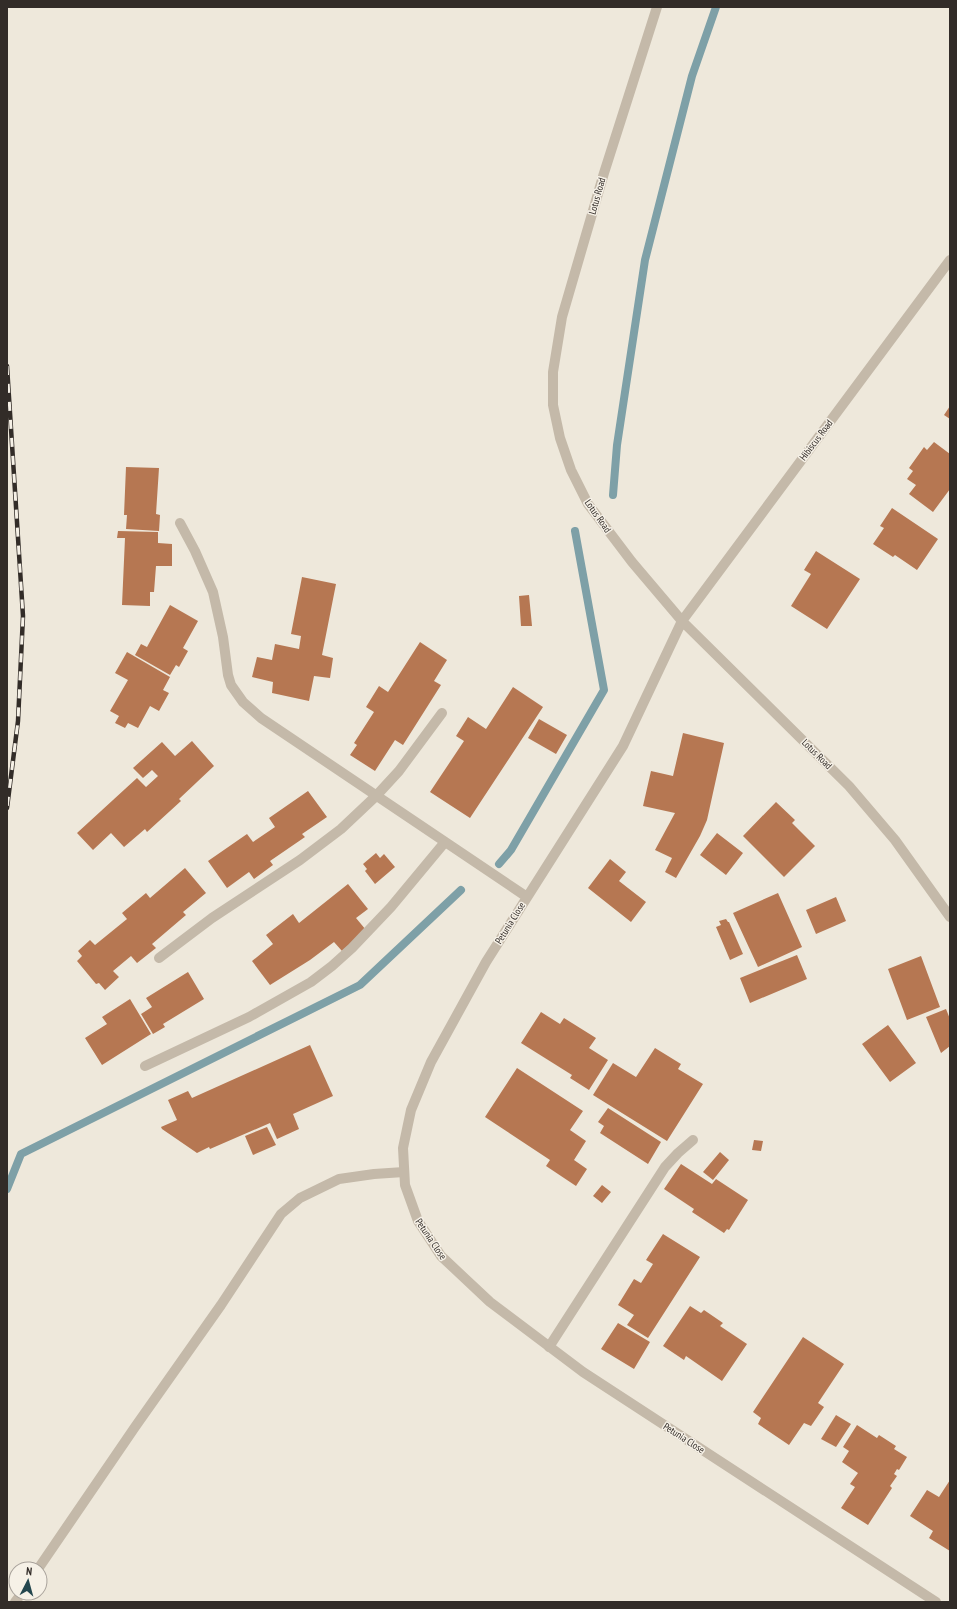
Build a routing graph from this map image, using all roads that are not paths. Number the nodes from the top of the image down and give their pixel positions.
1 (657, 7) edge
2 (950, 260) edge
3 (180, 523) dead end
4 (682, 621) junction
5 (442, 713) dead end
6 (376, 796) junction
7 (445, 842) junction
8 (527, 897) junction
9 (950, 917) edge
10 (159, 958) dead end
11 (145, 1066) dead end
12 (693, 1140) dead end
13 (404, 1172) junction
14 (549, 1347) junction
15 (43, 1561) edge
16 (936, 1602) edge

1 - 4 street, Lotus Road
2 - 4 street, Hibiscus Road
3 - 6 street
4 - 8 street, Petunia Close
4 - 9 street, Lotus Road
5 - 6 street
6 - 7 street
6 - 10 street
7 - 8 street
7 - 11 street
8 - 13 street, Petunia Close
12 - 14 street
13 - 14 street, Petunia Close
13 - 15 street
14 - 16 street, Petunia Close

